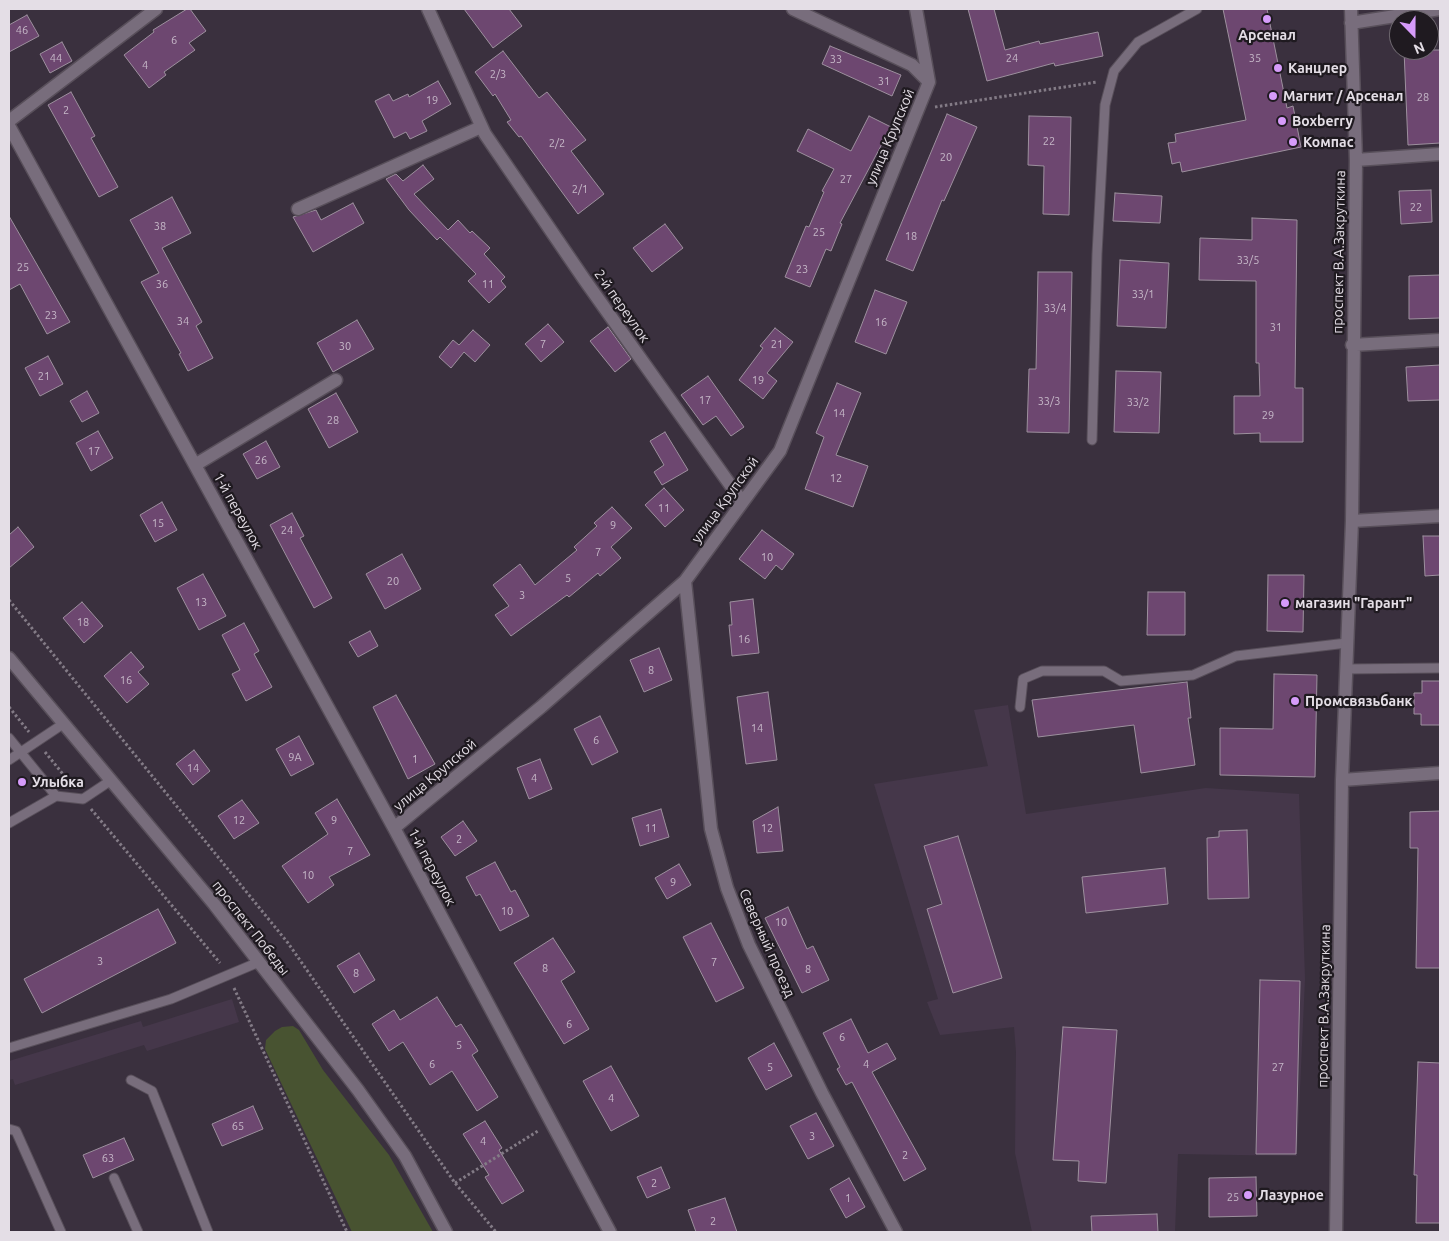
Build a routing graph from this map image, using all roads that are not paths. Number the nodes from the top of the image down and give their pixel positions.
1 (156, 9) edge
2 (428, 9) edge
3 (793, 9) edge
4 (916, 9) edge
5 (1197, 9) edge
6 (1351, 9) edge
7 (1440, 9) edge
8 (1351, 23) junction
9 (929, 82) junction
10 (9, 121) edge
11 (9, 126) edge
12 (481, 127) junction
13 (1440, 154) edge
14 (1356, 160) junction
15 (298, 209) dead end
16 (1440, 340) edge
17 (1352, 345) junction
18 (336, 380) dead end
19 (1092, 440) dead end
20 (195, 465) junction
21 (742, 500) junction
22 (1440, 516) edge
23 (1352, 521) junction
24 (685, 581) junction
25 (1347, 643) junction
26 (9, 658) edge
27 (1440, 668) edge
28 (1346, 669) junction
29 (1020, 707) dead end
30 (63, 724) junction
31 (9, 738) edge
32 (21, 753) junction
33 (9, 760) edge
34 (1440, 773) edge
35 (1342, 780) junction
36 (110, 781) junction
37 (56, 796) junction
38 (9, 823) edge
39 (394, 828) junction
40 (259, 962) junction
41 (9, 1048) edge
42 (131, 1080) dead end
43 (9, 1128) edge
44 (114, 1178) dead end
45 (61, 1232) edge
46 (138, 1232) edge
47 (208, 1232) edge
48 (446, 1232) edge
49 (610, 1232) edge
50 (896, 1232) edge
51 (1336, 1232) edge

1 - 10 street
2 - 12 street, 2-й переулок
3 - 9 street, улица Крупской
4 - 9 street, улица Крупской
5 - 19 lane
6 - 8 street, проспект В.А.Закруткина
7 - 8 street
8 - 14 street, проспект В.А.Закруткина
9 - 21 street, улица Крупской
11 - 20 street, 1-й переулок
12 - 15 street
12 - 21 street, 2-й переулок
13 - 14 street, проспект В.А.Закруткина
14 - 17 street, проспект В.А.Закруткина
16 - 17 street, проспект В.А.Закруткина
17 - 23 street, проспект В.А.Закруткина
18 - 20 street, 1-й переулок
20 - 39 street, 1-й переулок
21 - 24 street, улица Крупской
22 - 23 street
23 - 25 street, проспект В.А.Закруткина
24 - 39 street, улица Крупской
24 - 50 street, Северный проезд
25 - 28 street, проспект В.А.Закруткина
25 - 29 lane
26 - 30 street, проспект Победы
27 - 28 lane
28 - 35 street, проспект В.А.Закруткина
30 - 32 lane
30 - 36 street, проспект Победы
31 - 32 lane
32 - 33 lane
32 - 37 lane
34 - 35 street
35 - 51 street, проспект В.А.Закруткина
36 - 37 lane
36 - 40 street, проспект Победы
37 - 38 lane
39 - 49 street, 1-й переулок
40 - 41 lane
40 - 48 street, проспект Победы
42 - 47 lane
43 - 45 lane
44 - 46 lane

